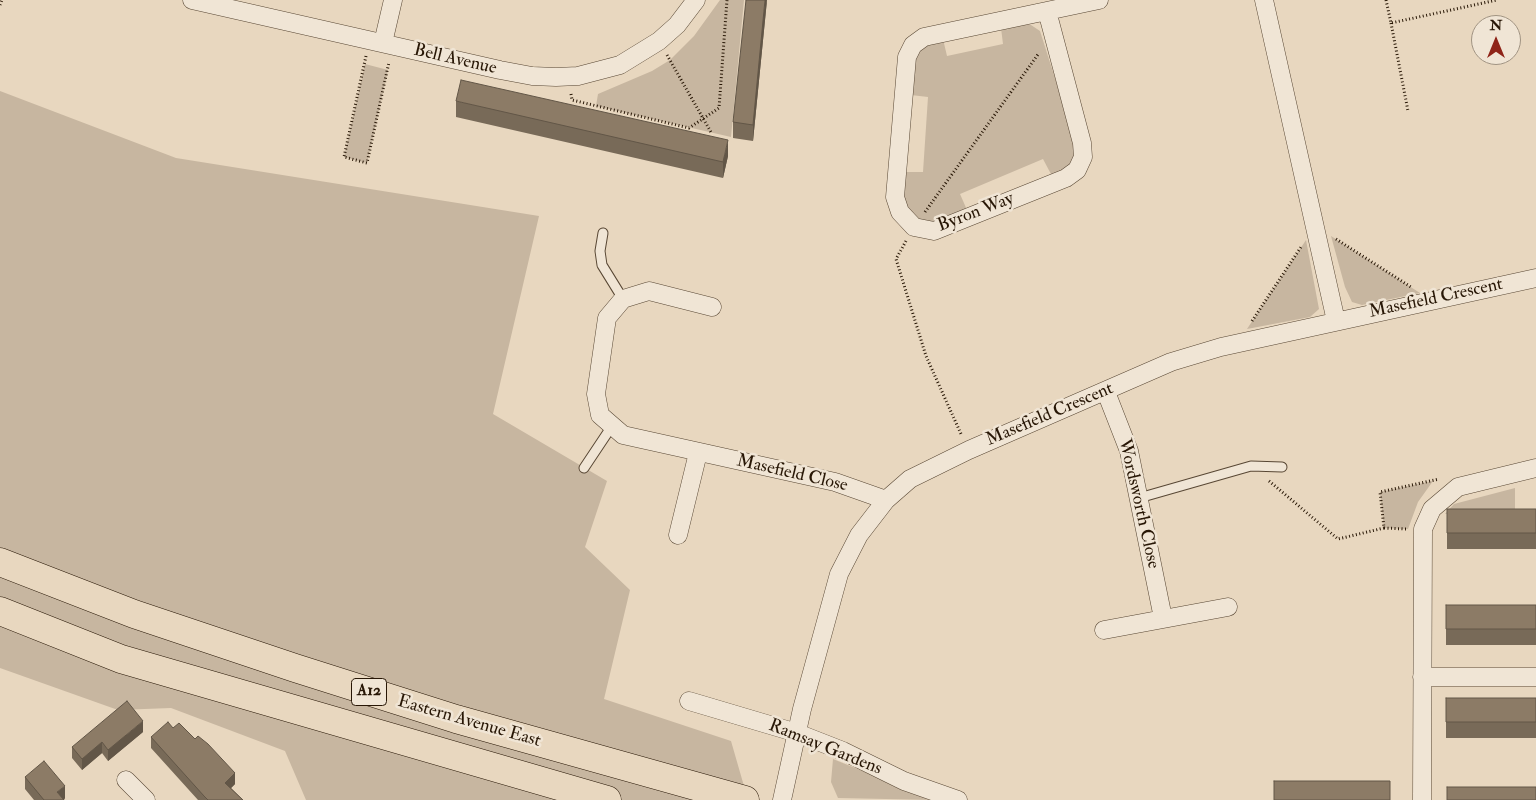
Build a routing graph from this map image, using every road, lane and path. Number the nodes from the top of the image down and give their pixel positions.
1 (2, 0) edge
2 (393, 0) edge
3 (696, 0) edge
4 (728, 0) edge
5 (1099, 0) edge
6 (1264, 0) edge
7 (1386, 0) edge
8 (1497, 0) edge
9 (198, 1) edge
10 (0, 5) edge
11 (1047, 11) junction
12 (1391, 23) junction
13 (1053, 34) junction
14 (659, 41) junction
15 (382, 43) junction
16 (567, 77) junction
17 (1408, 111) dead end
18 (703, 118) junction
19 (712, 134) edge
20 (1315, 226) junction
21 (914, 227) junction
22 (603, 233) dead end
23 (1536, 278) edge
24 (623, 299) junction
25 (1432, 300) junction
26 (712, 307) dead end
27 (1336, 321) junction
28 (1238, 343) junction
29 (1106, 392) junction
30 (612, 426) junction
31 (969, 450) junction
32 (698, 453) junction
33 (1251, 466) junction
34 (1282, 467) dead end
35 (584, 468) dead end
36 (1536, 468) edge
37 (1458, 488) junction
38 (1139, 498) junction
39 (886, 500) junction
40 (1384, 528) junction
41 (1423, 529) junction
42 (678, 535) dead end
43 (0, 562) edge
44 (1228, 607) dead end
45 (0, 611) edge
46 (1163, 618) junction
47 (1104, 630) dead end
48 (1422, 677) junction
49 (1535, 677) edge
50 (689, 701) dead end
51 (797, 733) junction
52 (126, 780) dead end
53 (146, 800) edge
54 (608, 800) edge
55 (745, 800) edge
56 (782, 800) edge
57 (958, 800) edge
58 (1422, 800) edge

1 - 10 path
2 - 15 street
3 - 14 street, Bell Avenue
4 - 18 path
5 - 11 street, Byron Way
6 - 20 street
7 - 12 path
8 - 12 path
9 - 15 street, Bell Avenue
11 - 13 street, Byron Way
11 - 21 street, Byron Way
12 - 17 path
13 - 21 path
13 - 21 street, Byron Way
14 - 16 street, Bell Avenue
14 - 18 path
15 - 15 path
15 - 16 street, Bell Avenue
16 - 18 path
18 - 19 path
20 - 25 path
20 - 27 street
20 - 28 path
21 - 31 path
22 - 24 lane
23 - 25 street, Masefield Crescent
24 - 26 street
24 - 30 street, Masefield Close
25 - 27 street, Masefield Crescent
27 - 28 street, Masefield Crescent
28 - 29 street, Masefield Crescent
29 - 31 street, Masefield Crescent
29 - 38 street, Wordsworth Close
30 - 32 street, Masefield Close
30 - 35 lane
31 - 39 street, Masefield Crescent
32 - 39 street, Masefield Close
32 - 42 street
33 - 34 lane
33 - 38 lane
33 - 40 path
36 - 37 street
37 - 40 path
37 - 41 street
38 - 46 street, Wordsworth Close
39 - 51 street, Masefield Crescent
40 - 41 path
41 - 48 street
43 - 55 highway, Eastern Avenue East / A12
44 - 46 street
45 - 54 highway, Eastern Avenue East / A12
46 - 47 street
48 - 49 street
48 - 58 street
50 - 51 street, Ramsay Gardens
51 - 56 street, Masefield Crescent
51 - 57 street, Ramsay Gardens
52 - 53 street

